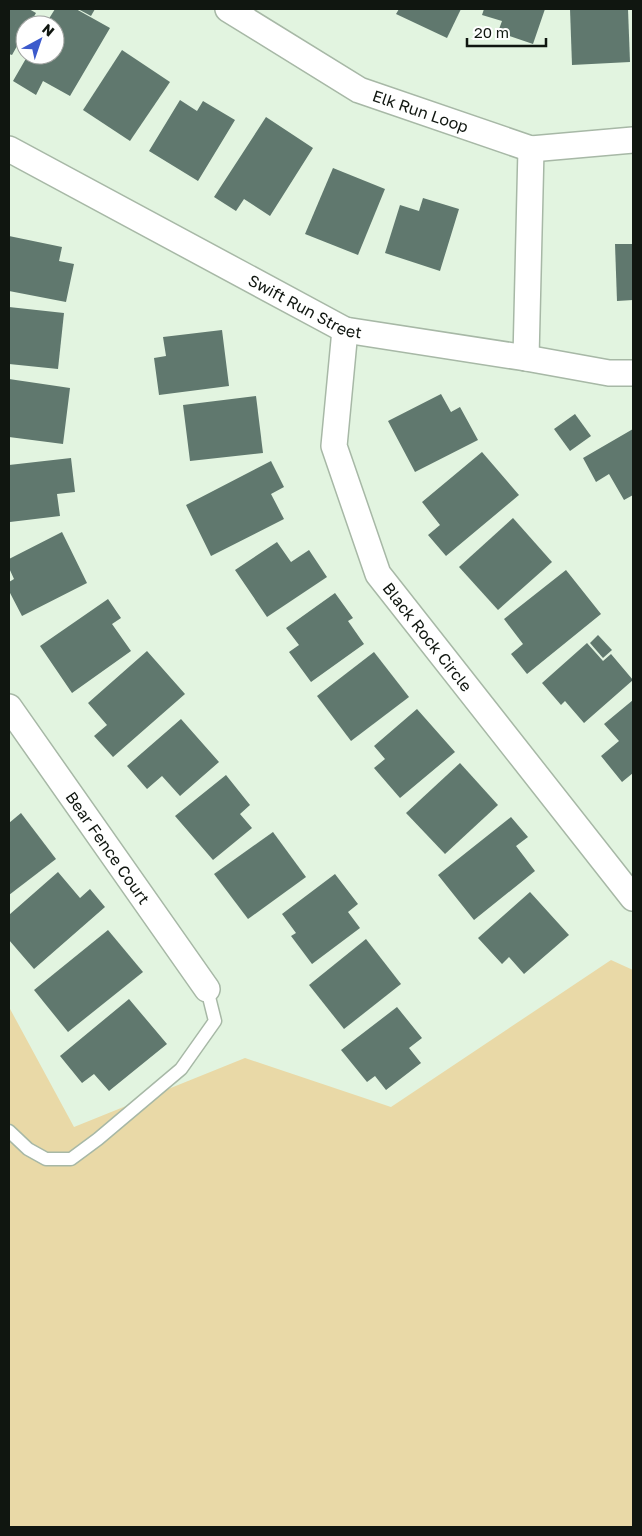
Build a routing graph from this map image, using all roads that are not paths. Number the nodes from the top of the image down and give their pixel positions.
1 (228, 9) edge
2 (633, 140) edge
3 (9, 149) edge
4 (531, 149) junction
5 (345, 330) junction
6 (526, 358) junction
7 (633, 373) edge
8 (9, 707) edge
9 (633, 898) edge
10 (207, 989) joint
11 (9, 1131) edge

1 - 4 street, Elk Run Loop
2 - 4 street, Elk Run Loop
3 - 5 street, Swift Run Street
4 - 6 street
5 - 6 street, Swift Run Street
5 - 9 street, Black Rock Circle
6 - 7 street, Swift Run Street
8 - 10 street, Bear Fence Court
10 - 11 lane

